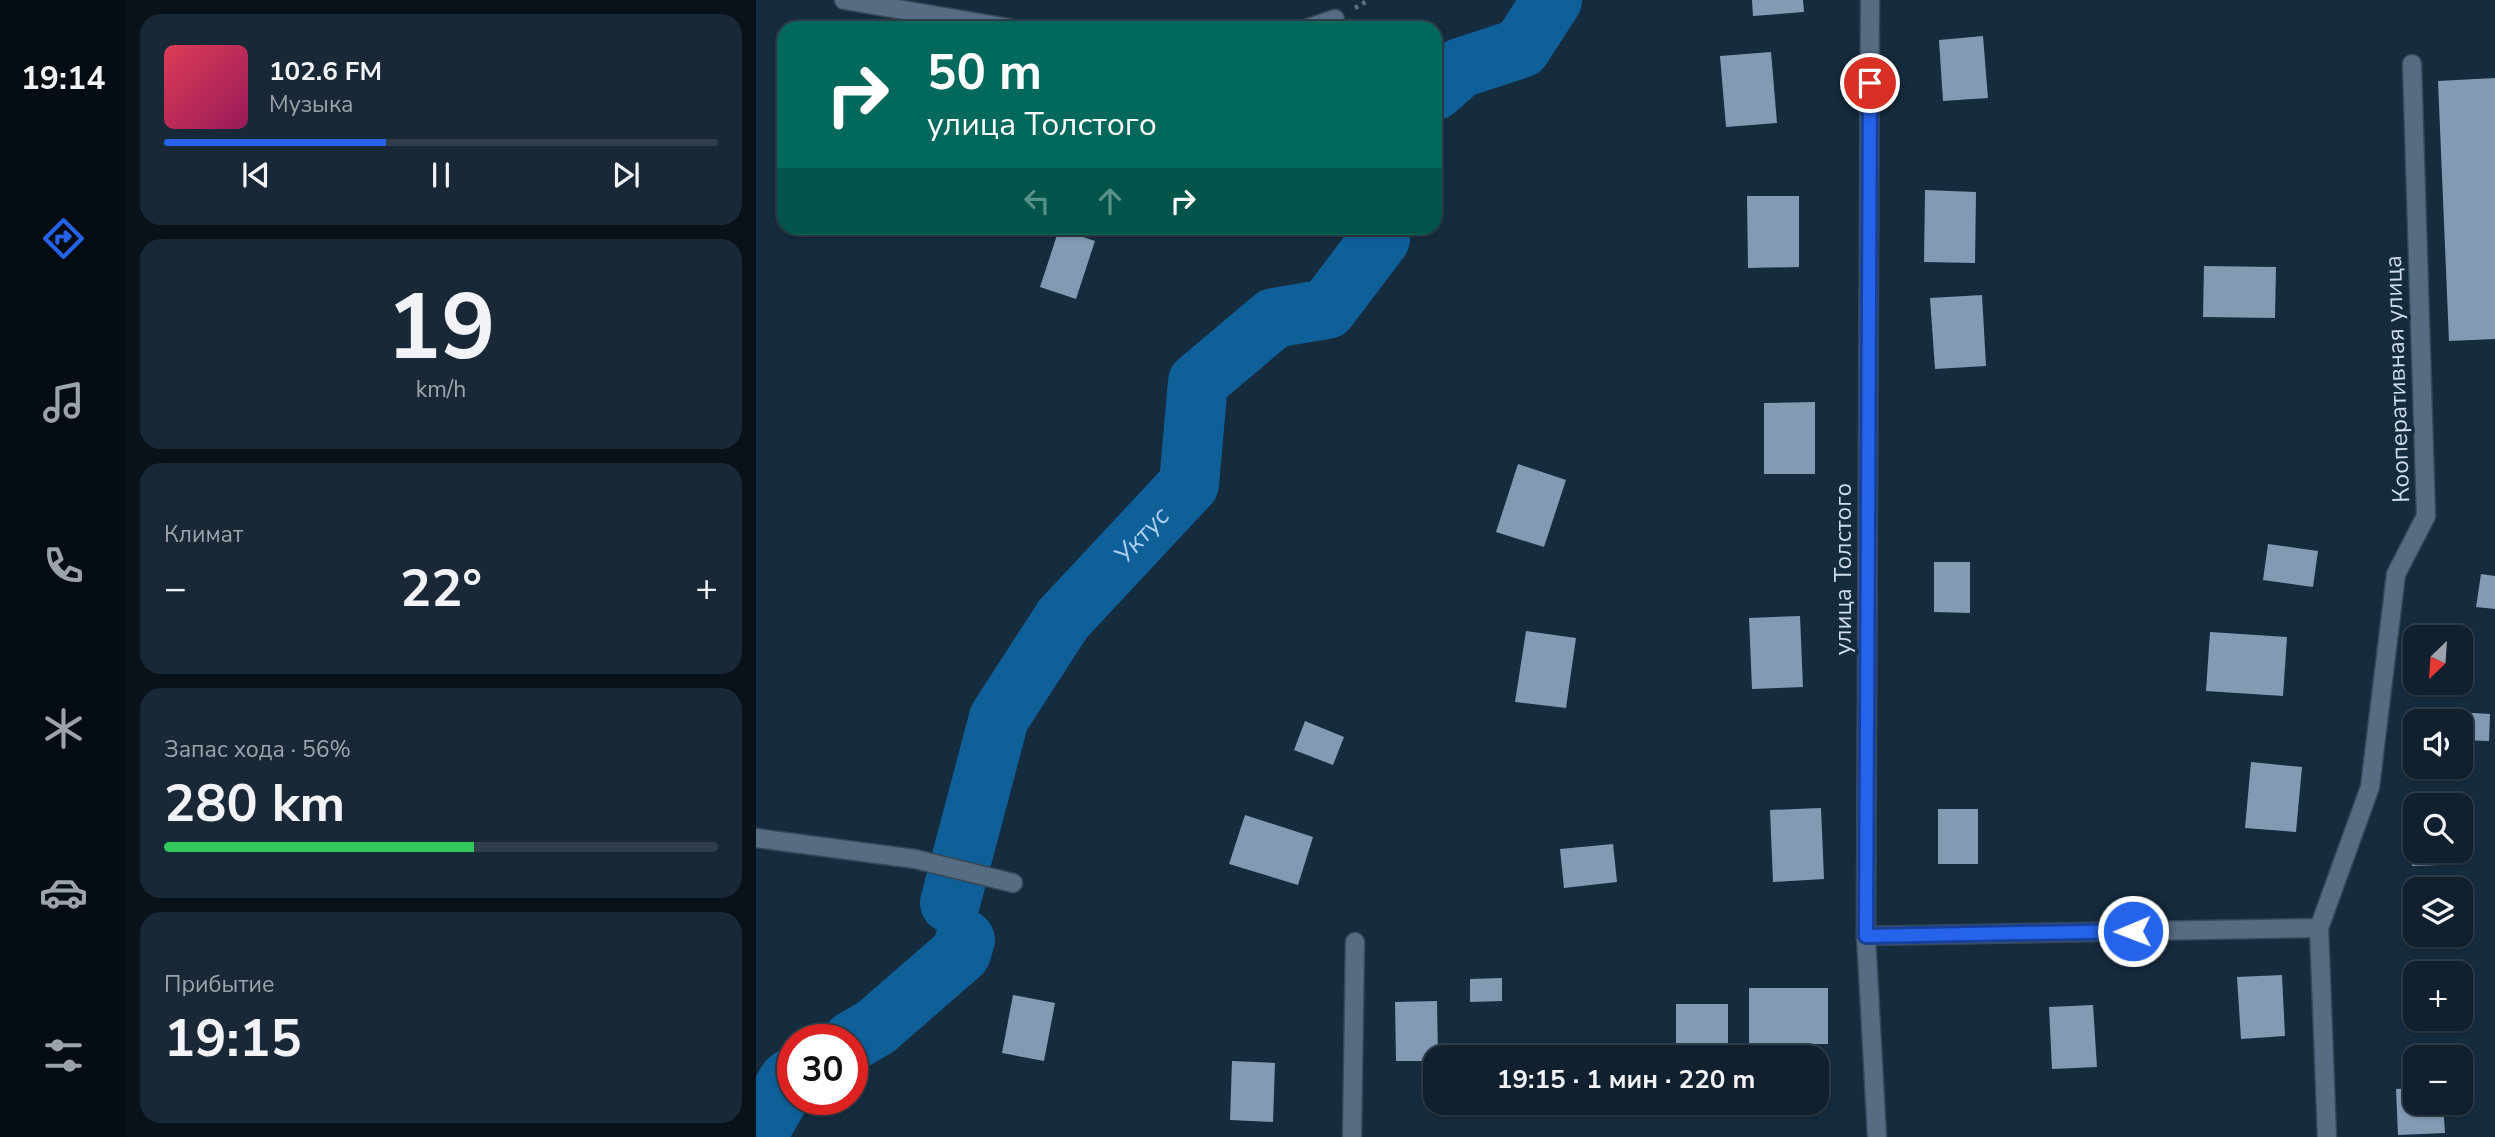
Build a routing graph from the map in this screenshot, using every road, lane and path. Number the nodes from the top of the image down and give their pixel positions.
1 (844, 0) edge
2 (1870, 0) edge
3 (1335, 19) dead end
4 (968, 21) edge
5 (1329, 21) edge
6 (2412, 64) dead end
7 (756, 838) edge
8 (1013, 883) dead end
9 (2319, 928) junction
10 (1866, 936) junction
11 (1355, 942) dead end
12 (1352, 1137) edge
13 (1877, 1137) edge
14 (2327, 1137) edge

1 - 4 street
2 - 10 street, улица Толстого
3 - 5 street
6 - 9 street, Кооперативная улица
7 - 8 street
9 - 10 street
9 - 14 street, Кооперативная улица
10 - 13 street, улица Толстого
11 - 12 street

